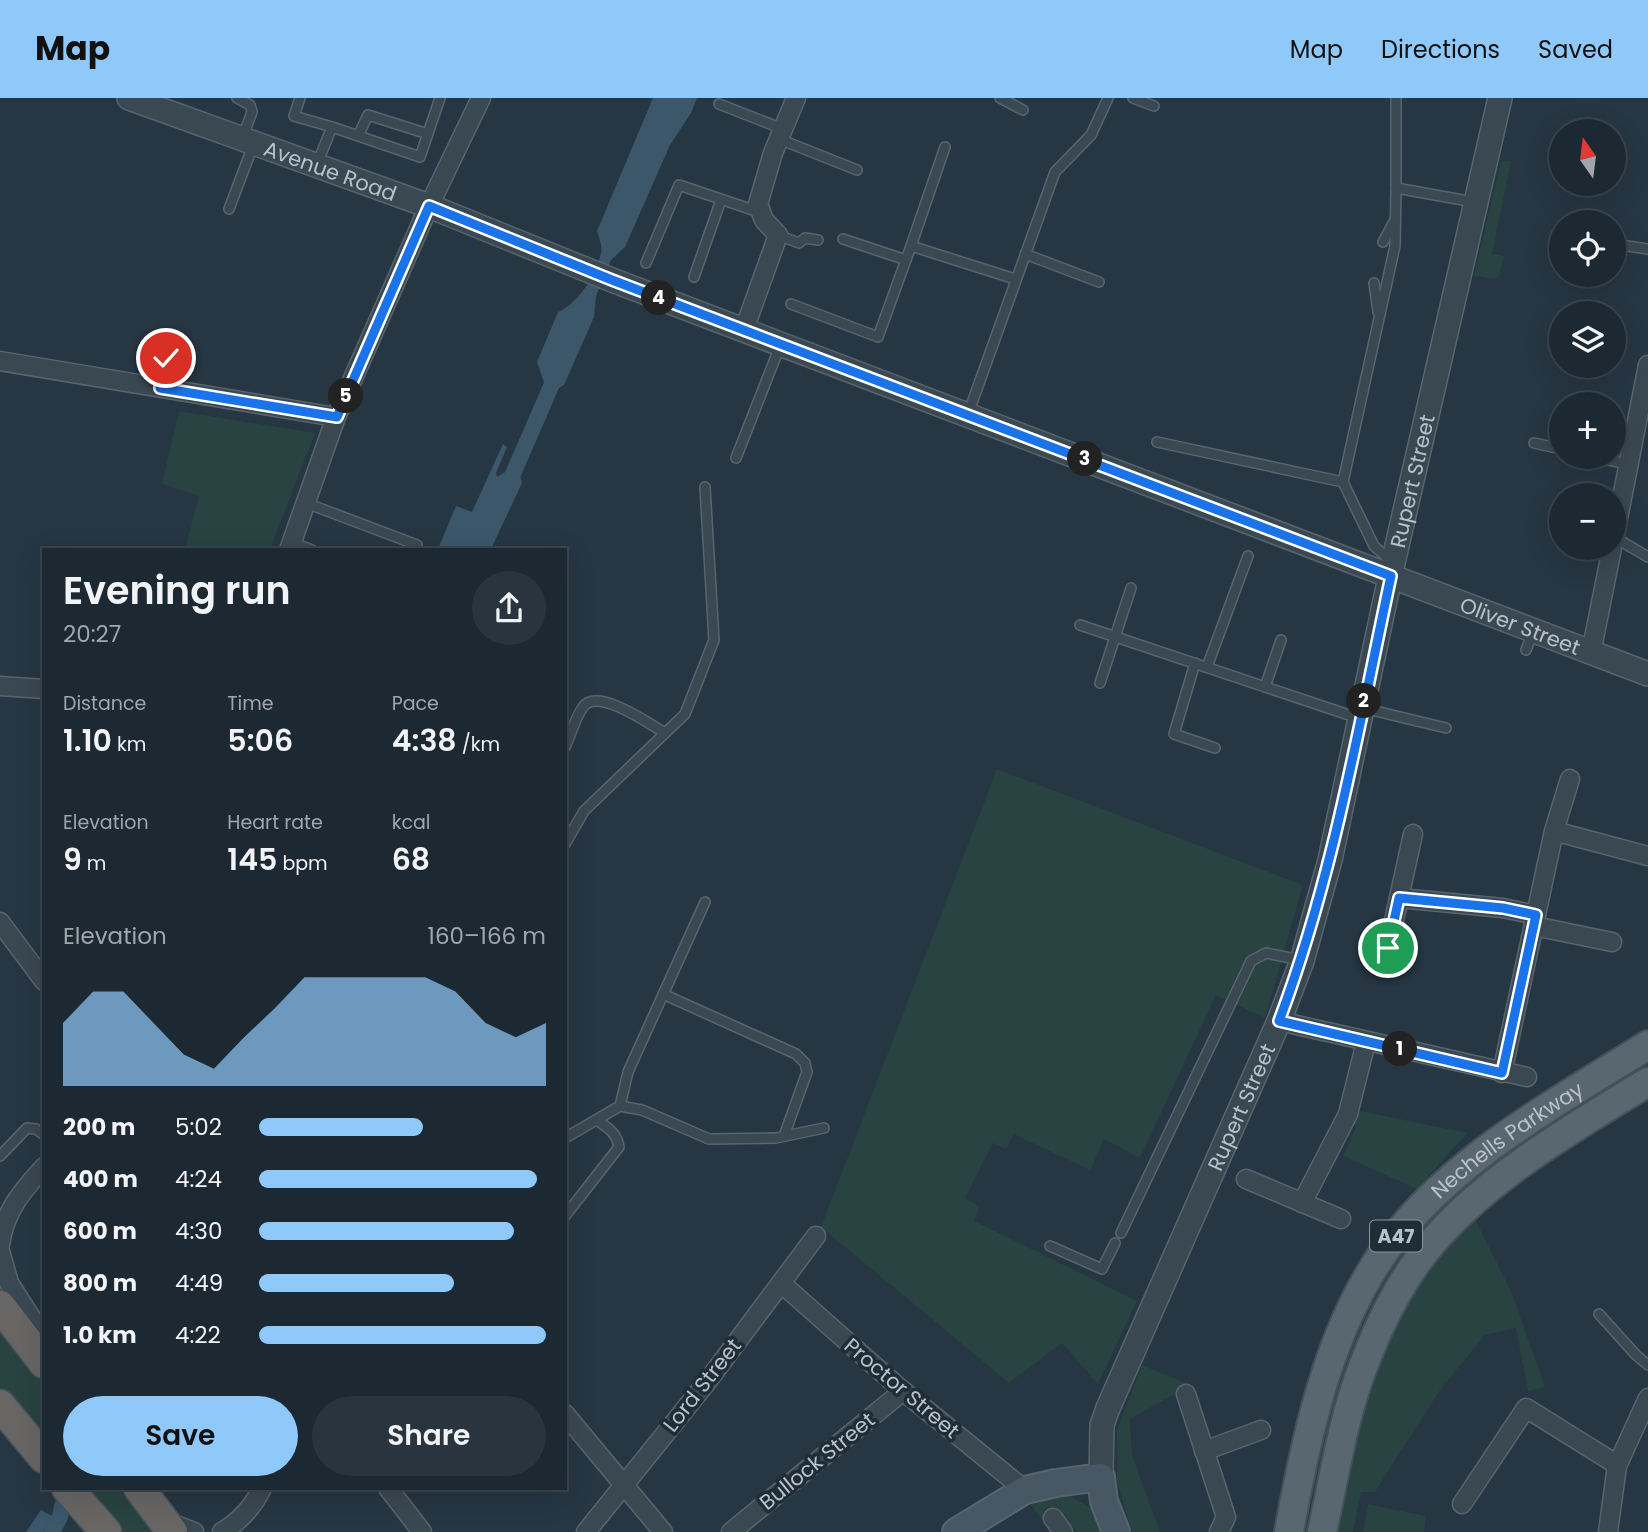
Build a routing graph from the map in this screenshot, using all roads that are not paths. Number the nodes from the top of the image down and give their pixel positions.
1 (129, 98) edge
2 (237, 98) edge
3 (300, 98) edge
4 (440, 98) edge
5 (481, 98) edge
6 (796, 98) edge
7 (1000, 98) edge
8 (1108, 98) edge
9 (1133, 98) edge
10 (1396, 98) edge
11 (1500, 98) edge
12 (719, 104) dead end
13 (1154, 106) dead end
14 (1023, 110) dead end
15 (332, 127) junction
16 (428, 134) junction
17 (781, 134) junction
18 (358, 136) junction
19 (248, 141) junction
20 (945, 146) dead end
21 (316, 165) junction
22 (857, 170) dead end
23 (1396, 188) junction
24 (721, 200) junction
25 (1476, 202) junction
26 (429, 206) junction
27 (229, 209) dead end
28 (761, 212) junction
29 (1395, 220) junction
30 (778, 235) junction
31 (843, 239) dead end
32 (818, 240) dead end
33 (1383, 242) dead end
34 (911, 246) junction
35 (1626, 246) edge
36 (1648, 250) edge
37 (1025, 254) junction
38 (906, 260) junction
39 (646, 263) dead end
40 (695, 277) dead end
41 (1015, 279) junction
42 (1100, 282) dead end
43 (1374, 282) dead end
44 (791, 304) dead end
45 (1379, 318) junction
46 (744, 330) junction
47 (169, 338) dead end
48 (781, 344) junction
49 (0, 361) edge
50 (1648, 365) edge
51 (160, 388) junction
52 (968, 414) junction
53 (337, 417) junction
54 (1157, 442) dead end
55 (1534, 443) dead end
56 (1549, 446) edge
57 (736, 458) dead end
58 (1628, 464) joint
59 (1343, 482) junction
60 (1624, 483) edge
61 (705, 487) dead end
62 (306, 503) junction
63 (417, 545) dead end
64 (1626, 545) edge
65 (290, 546) edge
66 (1248, 556) dead end
67 (1648, 557) edge
68 (1610, 560) edge
69 (1392, 569) junction
70 (1131, 588) dead end
71 (1080, 625) dead end
72 (1115, 636) junction
73 (1281, 640) dead end
74 (1591, 653) junction
75 (1195, 663) junction
76 (1207, 667) junction
77 (1648, 674) edge
78 (1100, 683) dead end
79 (0, 687) edge
80 (1265, 687) junction
81 (42, 689) edge
82 (1361, 713) junction
83 (1446, 728) dead end
84 (665, 733) junction
85 (567, 742) edge
86 (1215, 748) dead end
87 (1570, 779) dead end
88 (1554, 831) junction
89 (1413, 834) dead end
90 (567, 841) edge
91 (1648, 856) edge
92 (1399, 898) junction
93 (705, 902) dead end
94 (1535, 920) junction
95 (0, 922) edge
96 (1612, 942) dead end
97 (1388, 948) dead end
98 (1302, 961) junction
99 (42, 978) edge
100 (663, 994) junction
101 (1279, 1021) junction
102 (1366, 1042) junction
103 (1648, 1045) edge
104 (1502, 1073) junction
105 (1527, 1077) dead end
106 (1648, 1082) edge
107 (620, 1106) junction
108 (597, 1120) junction
109 (824, 1128) dead end
110 (42, 1134) edge
111 (784, 1136) junction
112 (567, 1137) edge
113 (0, 1156) edge
114 (42, 1169) edge
115 (1245, 1179) dead end
116 (1302, 1203) junction
117 (567, 1213) edge
118 (1341, 1219) dead end
119 (1121, 1233) dead end
120 (816, 1236) dead end
121 (1115, 1243) dead end
122 (0, 1245) edge
123 (1050, 1246) dead end
124 (0, 1251) edge
125 (781, 1283) junction
126 (0, 1306) edge
127 (1600, 1314) dead end
128 (42, 1335) edge
129 (42, 1360) edge
130 (1648, 1365) edge
131 (903, 1391) junction
132 (1186, 1394) dead end
133 (1648, 1398) edge
134 (0, 1405) edge
135 (567, 1416) edge
136 (1261, 1430) dead end
137 (1342, 1445) junction
138 (1204, 1451) junction
139 (42, 1456) edge
140 (1617, 1466) junction
141 (1101, 1477) junction
142 (624, 1483) junction
143 (69, 1490) edge
144 (140, 1490) edge
145 (261, 1490) edge
146 (390, 1490) edge
147 (1025, 1490) junction
148 (1462, 1504) dead end
149 (167, 1526) edge
150 (106, 1532) edge
151 (194, 1532) edge
152 (222, 1532) edge
153 (422, 1532) edge
154 (586, 1532) edge
155 (663, 1532) edge
156 (731, 1532) edge
157 (956, 1532) edge
158 (1116, 1532) edge
159 (1219, 1532) edge
160 (1289, 1532) edge
161 (1306, 1532) edge
162 (1322, 1532) edge
163 (1608, 1532) edge

1 - 19 street, Avenue Road
2 - 19 lane
3 - 15 lane
4 - 16 lane
5 - 26 street
6 - 17 street
7 - 14 lane
8 - 37 lane
9 - 13 lane
10 - 23 lane
11 - 25 street, Rupert Street
12 - 17 lane
15 - 18 lane
15 - 21 lane
16 - 18 lane
16 - 18 lane
17 - 22 lane
17 - 28 street
19 - 21 street, Avenue Road
19 - 27 lane
20 - 34 lane
21 - 26 street, Avenue Road
23 - 25 lane
23 - 29 lane
24 - 28 lane
24 - 39 lane
24 - 40 lane
25 - 69 street, Rupert Street
26 - 46 street, Avenue Road
26 - 53 street
28 - 30 street
29 - 33 lane
29 - 45 lane
30 - 32 lane
30 - 46 street
31 - 38 lane
34 - 38 lane
34 - 41 lane
35 - 36 lane
37 - 41 lane
37 - 42 lane
38 - 44 lane
41 - 52 lane
43 - 45 lane
45 - 59 lane
46 - 48 street, Avenue Road
47 - 51 lane
48 - 52 street, Avenue Road
48 - 57 lane
49 - 51 street
50 - 58 street
51 - 53 street
52 - 69 street, Avenue Road
53 - 62 street
54 - 59 lane
55 - 56 lane
58 - 60 street
59 - 69 lane
61 - 84 lane
62 - 63 lane
62 - 65 street
64 - 67 lane
66 - 76 lane
68 - 74 street
69 - 74 street, Oliver Street
69 - 82 street, Rupert Street
70 - 72 lane
71 - 72 lane
72 - 75 lane
72 - 78 lane
73 - 80 lane
74 - 77 street, Oliver Street
75 - 76 lane
75 - 86 lane
76 - 80 lane
79 - 81 street
80 - 82 lane
82 - 83 lane
82 - 98 street, Rupert Street
84 - 85 lane
84 - 90 lane
87 - 88 street
88 - 91 street
88 - 94 street
89 - 92 street
92 - 94 street
92 - 97 street
93 - 100 lane
94 - 96 street
94 - 104 street
95 - 99 street
98 - 101 street, Rupert Street
98 - 119 lane
100 - 107 lane
100 - 111 lane
101 - 102 street
101 - 141 street, Rupert Street
102 - 104 street
102 - 116 street
103 - 160 main road, Nechells Parkway / A47
104 - 105 street
106 - 137 main road, Nechells Parkway / A47
107 - 108 lane
107 - 111 lane
108 - 112 lane
108 - 117 lane
109 - 111 lane
110 - 113 lane
114 - 122 street
115 - 116 street
116 - 118 street
120 - 125 street, Lord Street
121 - 123 lane
124 - 128 street
125 - 131 street, Proctor Street
125 - 142 street, Lord Street
126 - 129 highway
127 - 130 lane
131 - 147 street, Proctor Street
131 - 156 street, Bullock Street
132 - 138 street
133 - 140 street
134 - 139 highway
135 - 142 street
136 - 138 street
137 - 161 main road
137 - 162 main road, Nechells Parkway / A47
138 - 159 street
140 - 148 street
140 - 163 street
141 - 147 main road
141 - 158 main road, Rupert Street
142 - 154 street, Lord Street
142 - 155 street
143 - 150 highway
144 - 149 highway
145 - 152 street
146 - 153 street
147 - 157 main road
149 - 151 street

